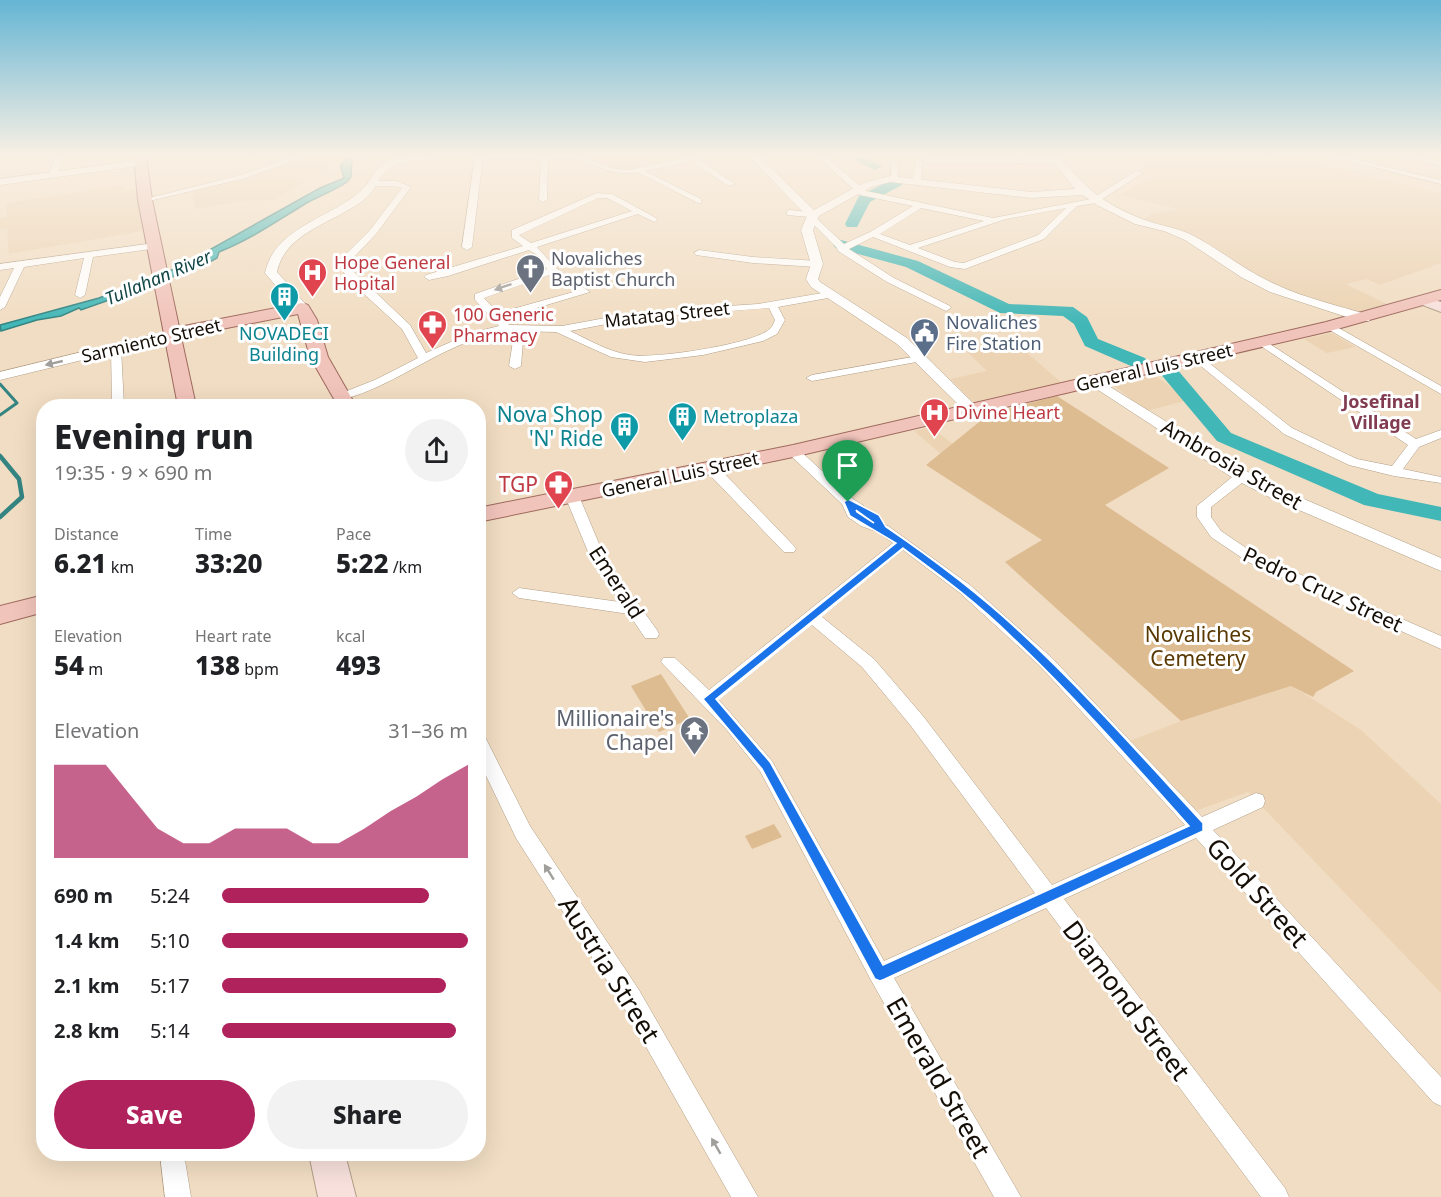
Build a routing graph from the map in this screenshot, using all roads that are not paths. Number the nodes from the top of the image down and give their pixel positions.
1 (148, 212) edge
2 (336, 212) edge
3 (388, 212) edge
4 (472, 212) edge
5 (560, 212) edge
6 (637, 212) edge
7 (642, 212) edge
8 (808, 212) edge
9 (822, 212) edge
10 (910, 212) edge
11 (950, 212) edge
12 (1036, 212) edge
13 (1067, 212) edge
14 (1119, 212) edge
15 (790, 213) dead end
16 (813, 217) junction
17 (654, 219) dead end
18 (992, 220) junction
19 (873, 234) junction
20 (155, 246) junction
21 (531, 246) junction
22 (467, 247) dead end
23 (910, 248) junction
24 (842, 249) junction
25 (699, 253) dead end
26 (89, 255) junction
27 (818, 264) junction
28 (20, 265) junction
29 (0, 267) edge
30 (553, 270) junction
31 (429, 276) dead end
32 (828, 294) junction
33 (81, 295) dead end
34 (1441, 295) edge
35 (1425, 301) junction
36 (771, 303) junction
37 (0, 307) edge
38 (1441, 307) edge
39 (302, 308) junction
40 (946, 308) dead end
41 (496, 317) junction
42 (1364, 318) junction
43 (1330, 326) junction
44 (506, 328) junction
45 (558, 329) junction
46 (172, 334) junction
47 (1262, 342) junction
48 (116, 348) junction
49 (1196, 358) junction
50 (918, 359) junction
51 (425, 360) junction
52 (515, 366) dead end
53 (0, 376) edge
54 (812, 378) dead end
55 (1094, 381) junction
56 (1441, 391) edge
57 (118, 399) edge
58 (186, 399) edge
59 (342, 399) edge
60 (350, 399) edge
61 (972, 410) junction
62 (1441, 434) edge
63 (1415, 444) junction
64 (793, 451) junction
65 (711, 468) junction
66 (1394, 472) junction
67 (1242, 476) junction
68 (1439, 480) dead end
69 (572, 496) junction
70 (486, 512) edge
71 (903, 543) junction
72 (789, 549) dead end
73 (1441, 565) edge
74 (519, 594) dead end
75 (36, 605) edge
76 (633, 609) junction
77 (0, 615) edge
78 (811, 616) junction
79 (651, 634) dead end
80 (1441, 643) edge
81 (669, 662) dead end
82 (709, 699) junction
83 (486, 756) edge
84 (1256, 801) dead end
85 (1199, 827) junction
86 (1049, 896) junction
87 (880, 974) junction
88 (1441, 1094) edge
89 (173, 1161) edge
90 (329, 1161) edge
91 (178, 1197) edge
92 (337, 1197) edge
93 (745, 1197) edge
94 (1008, 1197) edge
95 (1276, 1197) edge

1 - 20 main road
2 - 39 street
3 - 51 street
4 - 22 street
5 - 21 street
6 - 21 street
7 - 17 street
8 - 16 street
9 - 16 street
10 - 19 street
11 - 18 street
12 - 18 street
13 - 23 street
14 - 42 street
15 - 16 street
16 - 24 street
16 - 27 street
18 - 23 street
19 - 23 street
19 - 24 street
20 - 26 street
20 - 46 main road
21 - 30 street
21 - 31 street
24 - 40 street
25 - 27 street
26 - 28 street
26 - 33 street
27 - 32 street
28 - 29 street
28 - 37 street
30 -> 41 street
30 - 41 street
32 - 36 street, Matatag Street
32 - 50 street
34 - 35 main road, General Luis Street
35 - 38 main road
35 - 42 main road, General Luis Street
36 - 45 street, Matatag Street
36 - 45 street
39 - 46 main road, Sarmiento Street
39 - 59 main road
41 - 44 street
42 - 43 main road, General Luis Street
43 - 47 main road, General Luis Street
43 - 56 street
44 - 45 street, Matatag Street
44 - 51 street, Matatag Street
44 - 52 street
46 - 48 street, Sarmiento Street
46 - 58 main road
47 - 49 main road, General Luis Street
47 - 63 street
48 -> 53 street, Sarmiento Street
48 - 57 street
49 - 55 main road, General Luis Street
49 - 66 street
50 - 54 street
50 - 61 street
51 - 60 street, Matatag Street
55 - 61 main road, General Luis Street
55 - 67 street, Ambrosia Street
61 - 64 main road, General Luis Street
62 - 63 street
63 - 66 street
64 - 65 main road, General Luis Street
64 - 71 street, Gold Street
65 - 69 main road, General Luis Street
65 - 72 street
66 - 68 street
67 - 73 street, Ambrosia Street
67 - 80 street, Pedro Cruz Street
69 - 70 main road, General Luis Street
69 - 76 street, Emerald
71 - 78 street
71 - 85 street, Gold Street
74 - 76 street
75 - 77 main road
76 - 79 street, Emerald
78 - 82 street
78 - 86 street, Diamond Street
81 - 82 street, Emerald Street
82 - 87 street, Emerald Street
93 -> 83 street, Austria Street
84 - 85 street
85 - 86 street
85 - 88 street, Gold Street
86 - 87 street
86 - 95 street, Diamond Street
87 - 94 street, Emerald Street
89 - 91 street
90 - 92 main road

